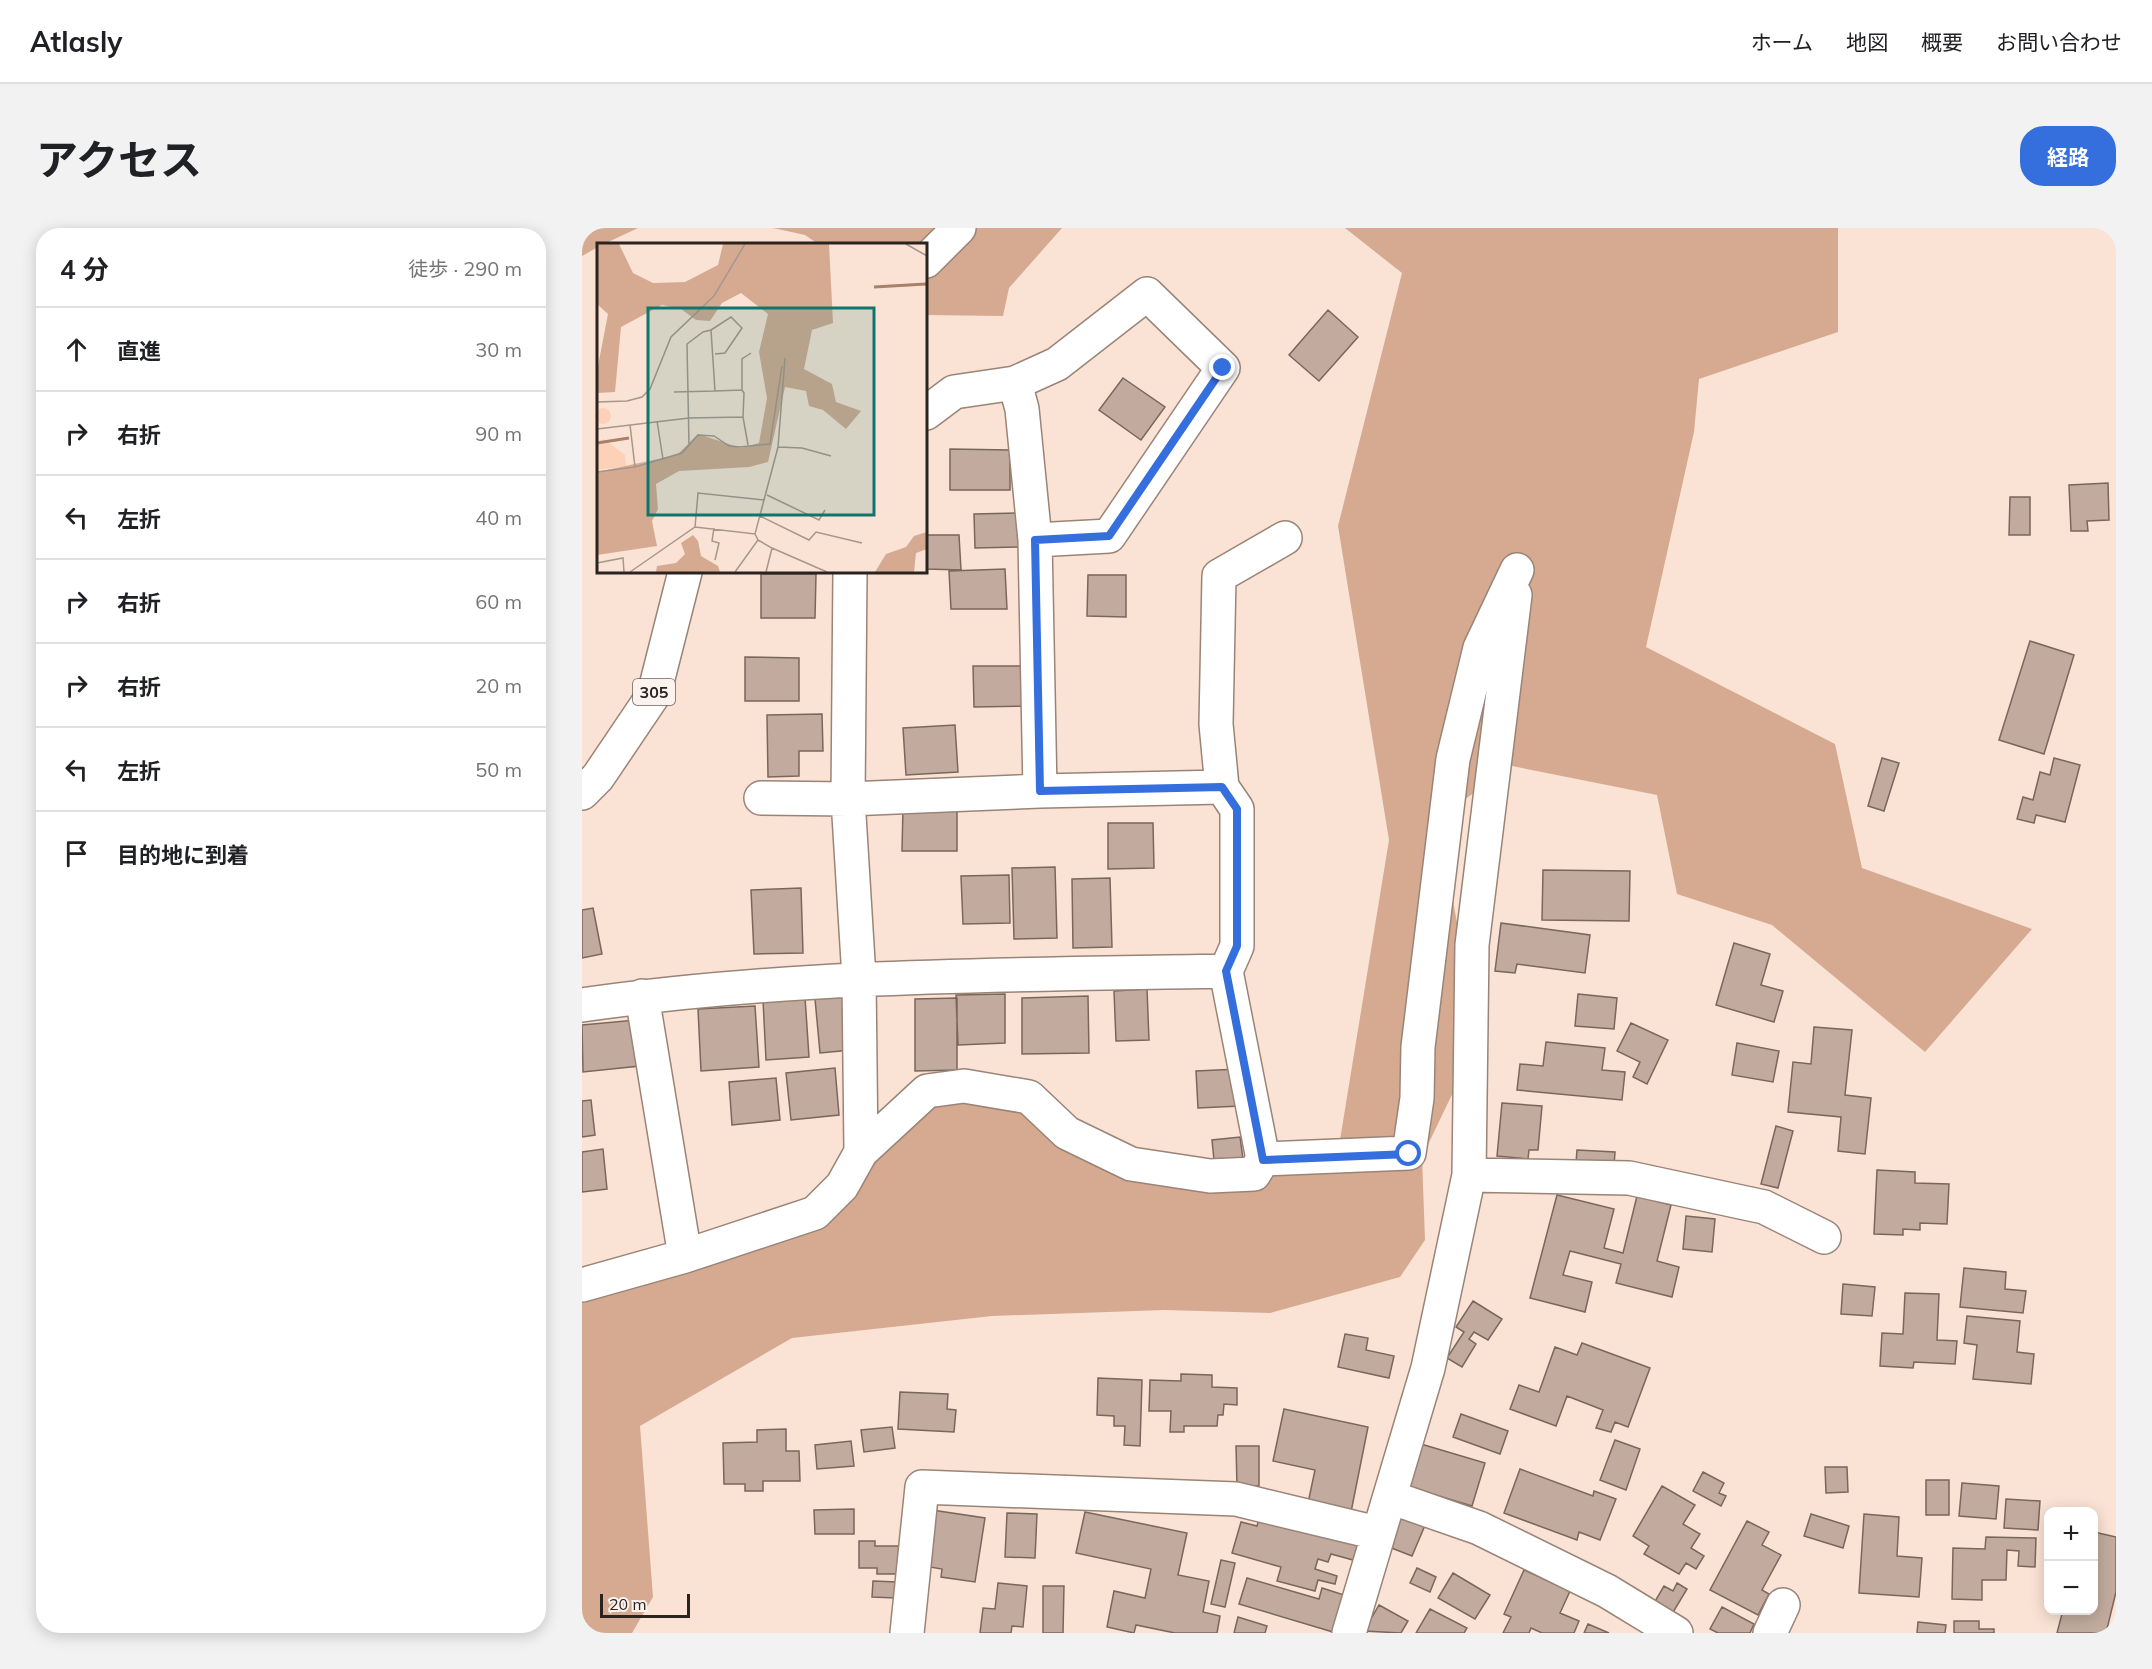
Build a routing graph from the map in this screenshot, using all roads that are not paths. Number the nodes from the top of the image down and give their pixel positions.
1 (959, 228) edge
2 (927, 260) edge
3 (1014, 383) junction
4 (927, 413) edge
5 (1285, 538) dead end
6 (1035, 540) junction
7 (685, 573) edge
8 (850, 573) edge
9 (1222, 787) junction
10 (1040, 791) junction
11 (582, 793) edge
12 (761, 798) dead end
13 (848, 799) junction
14 (1226, 971) junction
15 (859, 978) junction
16 (642, 996) junction
17 (582, 1005) edge
18 (861, 1152) junction
19 (1263, 1160) junction
20 (1469, 1175) junction
21 (1824, 1237) dead end
22 (685, 1256) junction
23 (582, 1285) edge
24 (1390, 1497) junction
25 (1377, 1533) junction
26 (907, 1633) edge
27 (1349, 1633) edge
28 (1676, 1633) edge

1 - 2 main road
3 - 4 main road
3 - 6 main road
3 - 6 main road
5 - 9 main road
6 - 10 main road
7 - 11 main road, 305
8 - 13 main road
9 - 10 main road
9 - 14 main road
10 - 13 main road
12 - 13 main road
13 - 15 main road
14 - 15 main road
14 - 19 main road
15 - 16 main road
15 - 18 main road
16 - 17 main road
16 - 22 main road
18 - 19 main road
18 - 22 main road
19 - 20 main road
20 - 21 main road
20 - 24 main road
22 - 23 main road
24 - 25 main road
24 - 28 main road
25 - 26 main road
25 - 27 main road

